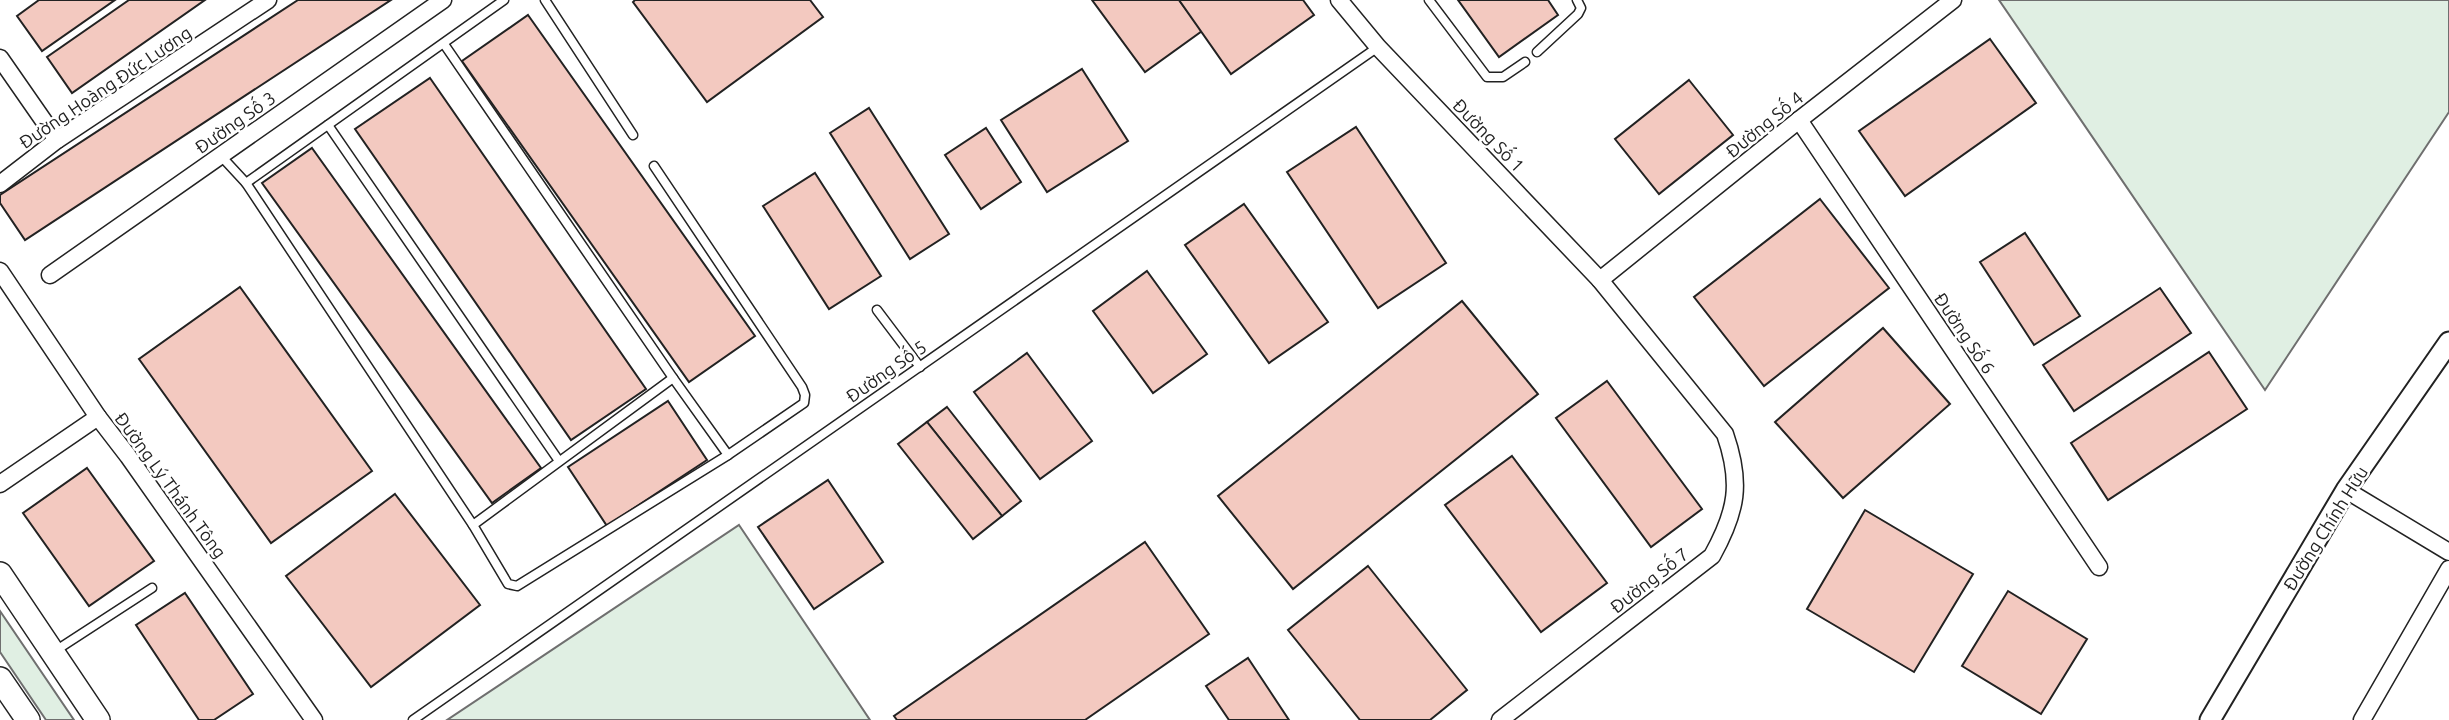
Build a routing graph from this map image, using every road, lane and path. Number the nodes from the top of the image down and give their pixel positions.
1 (268, 0) edge
2 (443, 0) edge
3 (504, 0) edge
4 (545, 0) edge
5 (1339, 0) edge
6 (1429, 0) edge
7 (1577, 0) edge
8 (1953, 0) edge
9 (444, 44) junction
10 (1378, 47) junction
11 (1537, 52) dead end
12 (0, 58) edge
13 (1525, 62) dead end
14 (1799, 120) junction
15 (328, 125) junction
16 (634, 135) dead end
17 (57, 140) junction
18 (221, 156) junction
19 (654, 166) dead end
20 (246, 183) junction
21 (0, 184) edge
22 (0, 271) edge
23 (50, 275) dead end
24 (1600, 280) junction
25 (1613, 295) joint
26 (877, 310) dead end
27 (2449, 343) edge
28 (920, 367) junction
29 (673, 378) junction
30 (99, 417) junction
31 (728, 455) junction
32 (559, 461) junction
33 (0, 484) edge
34 (2346, 490) junction
35 (472, 525) junction
36 (2449, 552) edge
37 (2099, 566) dead end
38 (2449, 569) edge
39 (0, 574) edge
40 (152, 588) dead end
41 (53, 653) junction
42 (0, 678) edge
43 (28, 720) edge
44 (98, 720) edge
45 (314, 720) edge
46 (413, 720) edge
47 (1500, 720) edge
48 (2210, 720) edge
49 (2362, 720) edge

1 - 17 street, Đường Hoàng Đức Lương
2 - 18 street, Đường Số 3
3 - 9 lane
4 - 16 lane
5 - 10 street, Đường Số 1
6 - 13 lane
7 - 11 lane
8 - 14 street, Đường Số 4
9 - 15 lane
9 - 29 lane
10 - 24 street, Đường Số 1
10 - 28 lane, Đường Số 5
12 - 17 street
14 - 24 street, Đường Số 4
14 - 37 street, Đường Số 6
15 - 20 lane
15 - 32 lane
17 - 21 street, Đường Hoàng Đức Lương
18 - 20 lane
18 - 23 street, Đường Số 3
19 - 31 lane
20 - 35 lane
22 - 30 street, Đường Lý Thánh Tông
24 - 25 street, Đường Số 1
25 - 47 street, Đường Số 7
26 - 28 lane
27 - 34 street, Đường Chính Hữu
28 - 46 lane, Đường Số 5
29 - 31 lane
29 - 32 lane
30 - 33 street
30 - 45 street, Đường Lý Thánh Tông
31 - 35 lane
32 - 35 lane
34 - 36 street
34 - 48 street, Đường Chính Hữu
38 - 49 street
39 - 41 main road
40 - 41 lane
41 - 44 main road
42 - 43 main road

